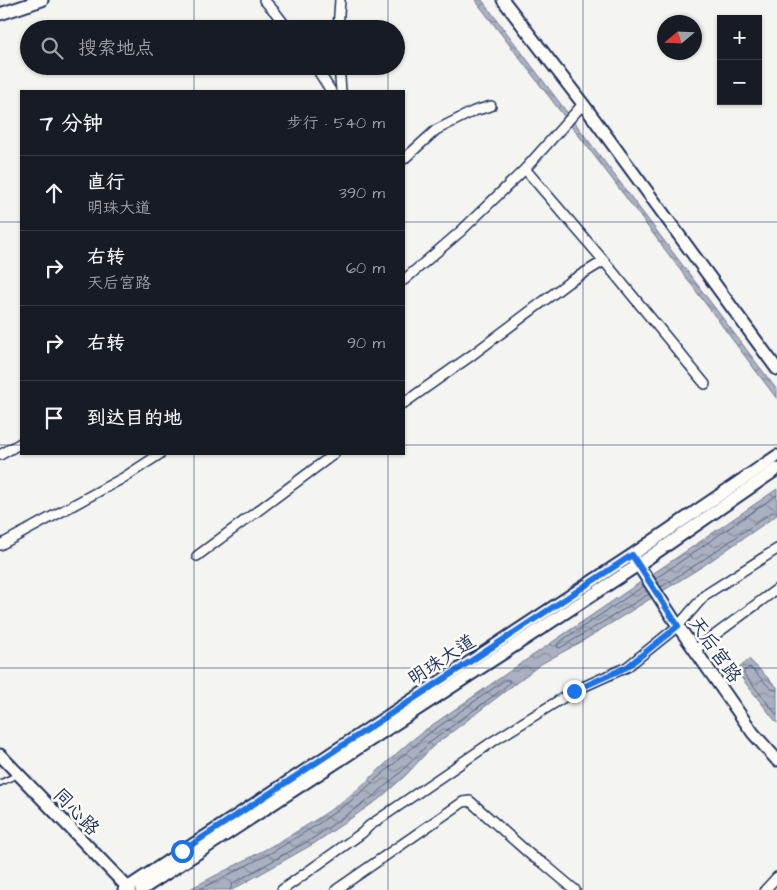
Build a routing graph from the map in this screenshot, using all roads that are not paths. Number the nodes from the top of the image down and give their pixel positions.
1 (42, 0) edge
2 (264, 0) edge
3 (340, 0) edge
4 (503, 0) edge
5 (0, 14) edge
6 (282, 20) edge
7 (339, 20) edge
8 (321, 75) edge
9 (340, 75) edge
10 (330, 90) edge
11 (341, 90) edge
12 (491, 106) dead end
13 (581, 107) junction
14 (405, 158) edge
15 (525, 169) junction
16 (604, 261) junction
17 (405, 279) edge
18 (777, 369) edge
19 (705, 384) dead end
20 (405, 402) edge
21 (20, 444) edge
22 (0, 455) edge
23 (158, 455) edge
24 (333, 455) edge
25 (777, 456) edge
26 (777, 469) edge
27 (0, 545) edge
28 (777, 549) edge
29 (197, 556) dead end
30 (637, 564) junction
31 (777, 589) edge
32 (678, 626) junction
33 (696, 649) junction
34 (0, 755) edge
35 (777, 760) edge
36 (18, 774) junction
37 (0, 783) edge
38 (777, 877) edge
39 (127, 889) edge
40 (142, 890) edge
41 (282, 890) edge
42 (336, 890) edge
43 (575, 890) edge
44 (766, 890) edge

1 - 5 main road
2 - 6 street
3 - 7 street
4 - 13 main road
8 - 10 street
9 - 11 street
12 - 14 street
13 - 15 street
13 - 18 main road
15 - 16 street
15 - 17 street
16 - 19 street
16 - 20 street
21 - 22 street
23 - 27 street
24 - 29 street
25 - 30 main road, 明珠大道
26 - 30 main road, 明珠大道
28 - 32 street
30 - 32 main road, 天后宫路
30 - 39 main road, 明珠大道
30 - 40 main road, 明珠大道
31 - 33 street
32 - 33 main road, 天后宫路
32 - 41 street
33 - 35 main road, 天后宫路
34 - 36 main road, 同心路
36 - 37 lane
36 - 39 main road, 同心路
38 - 44 street
42 - 43 street

